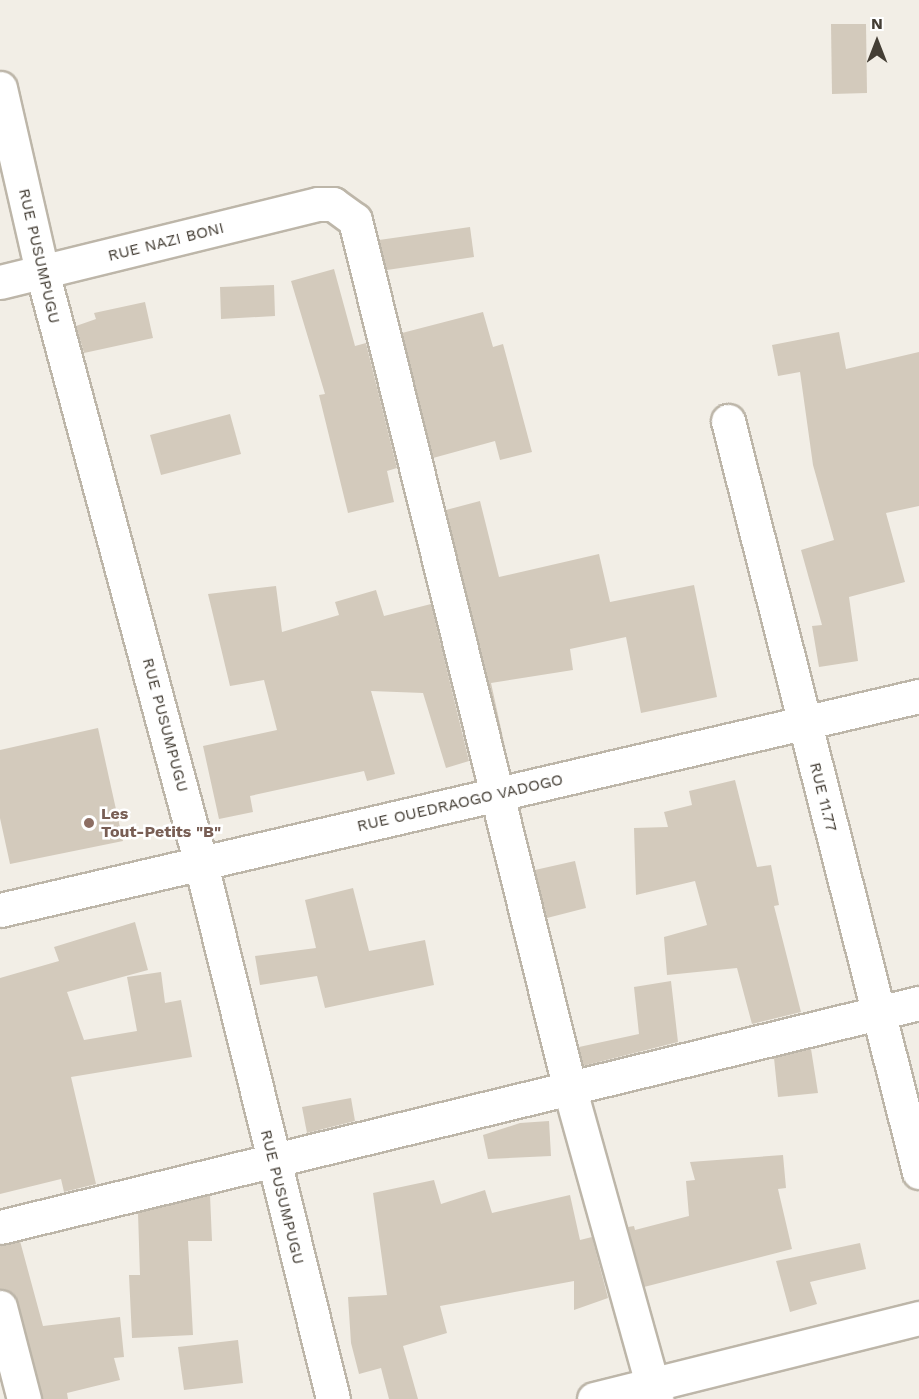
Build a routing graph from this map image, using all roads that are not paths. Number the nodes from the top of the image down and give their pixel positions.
1 (0, 88) edge
2 (42, 272) junction
3 (0, 282) edge
4 (728, 421) dead end
5 (919, 696) edge
6 (804, 721) junction
7 (498, 795) junction
8 (201, 864) junction
9 (0, 910) edge
10 (919, 1003) edge
11 (876, 1012) junction
12 (570, 1090) junction
13 (273, 1162) junction
14 (919, 1172) edge
15 (0, 1227) edge
16 (0, 1307) edge
17 (919, 1318) edge
18 (654, 1392) edge
19 (24, 1399) edge
20 (333, 1399) edge
21 (594, 1399) edge

1 - 2 street, RUE PUSUMPUGU
2 - 3 street, RUE NAZI BONI
2 - 7 street, RUE NAZI BONI
2 - 8 street, RUE PUSUMPUGU
4 - 6 street, RUE 11.77
5 - 6 street, RUE OUEDRAOGO VADOGO
6 - 7 street, RUE OUEDRAOGO VADOGO
6 - 11 street, RUE 11.77
7 - 8 street, RUE OUEDRAOGO VADOGO
7 - 12 street
8 - 9 street, RUE OUEDRAOGO VADOGO
8 - 13 street, RUE PUSUMPUGU
10 - 11 street
11 - 12 street
11 - 14 street, RUE 11.77
12 - 13 street
12 - 18 street
13 - 15 street
13 - 20 street, RUE PUSUMPUGU
16 - 19 street
17 - 18 street
18 - 21 street

